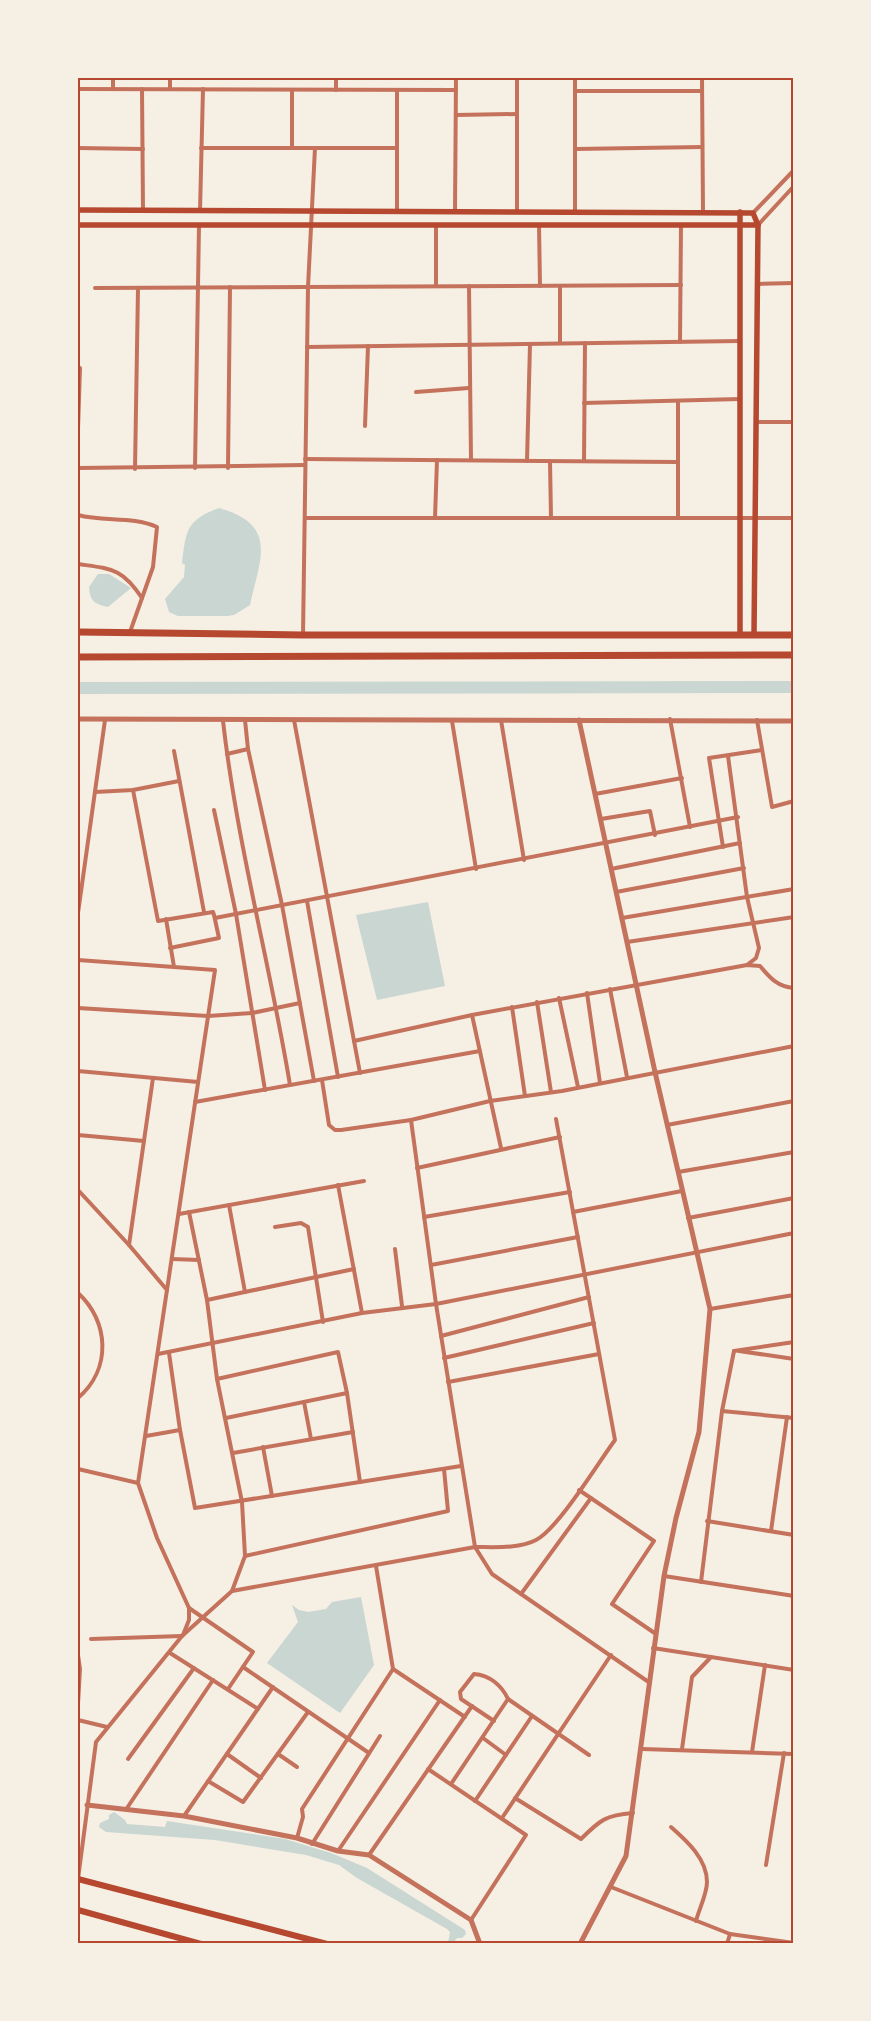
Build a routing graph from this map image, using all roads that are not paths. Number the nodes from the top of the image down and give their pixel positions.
1 (113, 78) edge
2 (170, 78) edge
3 (336, 78) edge
4 (456, 78) edge
5 (517, 78) edge
6 (575, 78) edge
7 (702, 78) edge
8 (78, 89) edge
9 (113, 89) junction
10 (142, 89) junction
11 (170, 89) junction
12 (202, 89) junction
13 (292, 90) junction
14 (336, 90) junction
15 (397, 90) junction
16 (456, 90) junction
17 (575, 91) junction
18 (702, 91) junction
19 (517, 114) junction
20 (456, 115) junction
21 (702, 147) junction
22 (78, 148) edge
23 (201, 148) junction
24 (292, 148) junction
25 (315, 148) junction
26 (397, 148) junction
27 (143, 149) junction
28 (575, 149) junction
29 (794, 170) edge
30 (794, 186) edge
31 (78, 210) edge
32 (143, 210) junction
33 (200, 210) junction
34 (313, 211) junction
35 (397, 211) junction
36 (455, 211) junction
37 (517, 212) junction
38 (575, 212) junction
39 (703, 212) junction
40 (740, 212) junction
41 (753, 213) junction
42 (78, 225) edge
43 (199, 225) junction
44 (312, 225) junction
45 (436, 225) junction
46 (539, 225) junction
47 (681, 225) junction
48 (740, 225) junction
49 (758, 225) junction
50 (794, 283) edge
51 (757, 284) junction
52 (681, 285) junction
53 (436, 286) junction
54 (469, 286) junction
55 (540, 286) junction
56 (560, 286) junction
57 (308, 287) junction
58 (95, 288) dead end
59 (138, 288) junction
60 (198, 288) junction
61 (230, 288) junction
62 (740, 341) junction
63 (680, 342) junction
64 (560, 343) junction
65 (585, 343) junction
66 (530, 344) junction
67 (470, 345) junction
68 (368, 346) junction
69 (307, 347) junction
70 (80, 368) dead end
71 (470, 388) junction
72 (416, 392) dead end
73 (740, 399) junction
74 (678, 400) junction
75 (584, 403) junction
76 (756, 422) junction
77 (794, 422) edge
78 (365, 426) dead end
79 (78, 429) edge
80 (306, 459) junction
81 (437, 460) junction
82 (471, 460) junction
83 (527, 461) junction
84 (550, 461) junction
85 (584, 461) junction
86 (677, 462) junction
87 (305, 465) junction
88 (78, 468) edge
89 (135, 468) junction
90 (195, 468) junction
91 (228, 468) junction
92 (78, 515) edge
93 (305, 518) junction
94 (435, 518) junction
95 (552, 518) junction
96 (678, 518) junction
97 (740, 518) junction
98 (755, 518) junction
99 (794, 518) edge
100 (78, 564) edge
101 (142, 598) junction
102 (78, 632) edge
103 (130, 633) junction
104 (303, 635) junction
105 (740, 635) junction
106 (754, 635) junction
107 (794, 635) edge
108 (794, 655) edge
109 (78, 656) edge
110 (78, 719) edge
111 (105, 720) junction
112 (245, 720) junction
113 (294, 720) junction
114 (501, 720) junction
115 (579, 720) junction
116 (670, 720) junction
117 (757, 720) junction
118 (223, 721) junction
119 (452, 721) junction
120 (794, 721) edge
121 (248, 749) junction
122 (762, 750) junction
123 (174, 751) dead end
124 (227, 754) junction
125 (728, 756) junction
126 (682, 778) junction
127 (179, 782) junction
128 (133, 790) junction
129 (95, 792) junction
130 (595, 794) junction
131 (794, 801) edge
132 (214, 810) dead end
133 (738, 818) junction
134 (601, 819) junction
135 (719, 822) junction
136 (690, 827) junction
137 (655, 835) junction
138 (740, 843) junction
139 (606, 844) junction
140 (723, 847) junction
141 (524, 860) junction
142 (744, 868) junction
143 (476, 869) junction
144 (611, 869) junction
145 (794, 888) edge
146 (616, 892) junction
147 (747, 896) junction
148 (327, 897) junction
149 (307, 901) junction
150 (282, 906) junction
151 (255, 910) junction
152 (204, 912) junction
153 (78, 914) edge
154 (236, 914) junction
155 (794, 917) edge
156 (215, 918) junction
157 (622, 918) junction
158 (166, 919) junction
159 (753, 923) junction
160 (627, 942) junction
161 (170, 948) junction
162 (78, 960) edge
163 (747, 965) junction
164 (174, 967) junction
165 (636, 984) junction
166 (794, 988) edge
167 (610, 989) junction
168 (587, 993) junction
169 (559, 998) junction
170 (537, 1002) junction
171 (300, 1003) junction
172 (277, 1007) junction
173 (512, 1007) junction
174 (78, 1008) edge
175 (252, 1013) junction
176 (472, 1015) junction
177 (208, 1016) junction
178 (354, 1041) junction
179 (794, 1046) edge
180 (480, 1051) junction
181 (78, 1071) edge
182 (655, 1072) junction
183 (360, 1073) junction
184 (338, 1076) junction
185 (628, 1077) junction
186 (153, 1078) junction
187 (322, 1080) junction
188 (314, 1081) junction
189 (198, 1082) junction
190 (600, 1083) junction
191 (290, 1085) junction
192 (578, 1087) junction
193 (265, 1090) junction
194 (551, 1092) junction
195 (525, 1096) junction
196 (490, 1101) junction
197 (794, 1101) edge
198 (196, 1102) junction
199 (556, 1119) dead end
200 (411, 1120) junction
201 (667, 1125) junction
202 (78, 1135) edge
203 (560, 1137) junction
204 (144, 1141) junction
205 (501, 1148) junction
206 (794, 1152) edge
207 (418, 1168) junction
208 (678, 1172) junction
209 (364, 1181) dead end
210 (338, 1185) junction
211 (78, 1190) edge
212 (682, 1191) junction
213 (570, 1192) junction
214 (794, 1198) edge
215 (229, 1205) junction
216 (189, 1212) junction
217 (573, 1212) junction
218 (179, 1214) junction
219 (424, 1217) junction
220 (688, 1218) junction
221 (275, 1227) dead end
222 (794, 1233) edge
223 (578, 1238) junction
224 (129, 1245) junction
225 (394, 1249) dead end
226 (696, 1253) junction
227 (172, 1258) junction
228 (199, 1260) junction
229 (431, 1265) junction
230 (354, 1269) junction
231 (584, 1273) junction
232 (315, 1277) junction
233 (167, 1290) junction
234 (245, 1292) junction
235 (78, 1293) edge
236 (794, 1295) edge
237 (589, 1297) junction
238 (207, 1300) junction
239 (436, 1304) junction
240 (402, 1306) junction
241 (710, 1309) junction
242 (362, 1313) junction
243 (323, 1322) junction
244 (594, 1324) junction
245 (441, 1336) junction
246 (794, 1342) edge
247 (212, 1344) junction
248 (734, 1351) junction
249 (169, 1353) junction
250 (158, 1354) junction
251 (599, 1354) junction
252 (444, 1358) junction
253 (794, 1359) edge
254 (217, 1379) junction
255 (448, 1382) junction
256 (347, 1393) junction
257 (78, 1398) edge
258 (304, 1402) junction
259 (722, 1412) junction
260 (226, 1418) junction
261 (787, 1418) junction
262 (794, 1418) edge
263 (180, 1430) junction
264 (353, 1432) junction
265 (146, 1436) junction
266 (311, 1439) junction
267 (263, 1447) junction
268 (233, 1453) junction
269 (461, 1466) junction
270 (78, 1469) edge
271 (444, 1469) junction
272 (360, 1482) junction
273 (138, 1483) junction
274 (579, 1490) junction
275 (272, 1496) junction
276 (591, 1498) junction
277 (242, 1502) junction
278 (707, 1521) junction
279 (771, 1531) junction
280 (794, 1535) edge
281 (475, 1547) junction
282 (245, 1556) junction
283 (376, 1566) junction
284 (664, 1576) junction
285 (701, 1582) junction
286 (232, 1592) junction
287 (521, 1594) junction
288 (794, 1596) edge
289 (189, 1608) junction
290 (204, 1616) junction
291 (656, 1634) junction
292 (182, 1636) junction
293 (91, 1639) dead end
294 (653, 1648) junction
295 (170, 1652) junction
296 (78, 1655) edge
297 (612, 1655) junction
298 (711, 1657) junction
299 (765, 1665) junction
300 (243, 1667) junction
301 (194, 1668) junction
302 (394, 1669) junction
303 (794, 1670) edge
304 (214, 1680) junction
305 (650, 1683) junction
306 (273, 1687) junction
307 (228, 1689) junction
308 (440, 1700) junction
309 (508, 1700) junction
310 (78, 1704) edge
311 (472, 1706) junction
312 (258, 1709) junction
313 (308, 1712) junction
314 (532, 1716) junction
315 (465, 1717) junction
316 (78, 1720) edge
317 (494, 1721) junction
318 (107, 1727) junction
319 (558, 1734) junction
320 (380, 1736) dead end
321 (347, 1738) junction
322 (483, 1738) junction
323 (642, 1749) junction
324 (682, 1750) junction
325 (752, 1752) junction
326 (369, 1753) junction
327 (784, 1753) junction
328 (227, 1754) junction
329 (278, 1754) junction
330 (794, 1754) edge
331 (506, 1755) junction
332 (589, 1756) dead end
333 (128, 1759) dead end
334 (297, 1767) dead end
335 (428, 1769) junction
336 (261, 1778) junction
337 (208, 1781) junction
338 (451, 1784) junction
339 (515, 1798) junction
340 (475, 1801) junction
341 (88, 1804) junction
342 (127, 1808) junction
343 (633, 1813) junction
344 (184, 1816) junction
345 (502, 1818) junction
346 (671, 1827) dead end
347 (83, 1838) junction
348 (298, 1838) junction
349 (78, 1841) edge
350 (312, 1844) junction
351 (338, 1851) junction
352 (368, 1855) junction
353 (766, 1865) dead end
354 (78, 1879) edge
355 (611, 1887) junction
356 (78, 1910) edge
357 (471, 1920) junction
358 (696, 1921) junction
359 (730, 1934) junction
360 (296, 1936) junction
361 (323, 1943) edge
362 (794, 1943) edge
363 (201, 1944) edge
364 (302, 1944) edge
365 (480, 1944) edge
366 (580, 1944) edge
367 (727, 1944) edge

1 - 9 street
2 - 11 street
3 - 14 street
4 - 16 street
5 - 19 street
6 - 17 street
7 - 18 street
8 - 9 street
9 - 10 street
10 - 11 street
10 - 27 street
11 - 12 street
12 - 13 street
12 - 23 street
13 - 14 street
13 - 24 street
14 - 15 street
15 - 16 street
15 - 26 street
16 - 20 street
17 - 18 street
17 - 28 street
18 - 21 street
19 - 20 street
19 - 37 street
20 - 36 street
21 - 28 street
21 - 39 street
22 - 27 street
23 - 24 street
23 - 33 street
24 - 25 street
25 - 26 street
25 - 34 street
26 - 35 street
27 - 32 street
28 - 38 street
29 - 41 street
30 - 49 street
31 - 32 main road
32 - 33 main road
33 - 34 main road
34 - 35 main road
34 - 44 street
35 - 36 main road
36 - 37 main road
37 - 38 main road
38 - 39 main road
39 - 40 main road
40 - 41 main road
40 - 48 main road
41 - 49 main road
42 - 43 main road
43 - 44 main road
43 - 60 street
44 - 45 main road
44 - 57 street
45 - 46 main road
45 - 53 street
46 - 47 main road
46 - 55 street
47 - 48 main road
47 - 52 street
48 - 49 main road
48 - 62 main road
49 - 51 main road
50 - 51 street
51 - 76 main road
52 - 56 street
52 - 63 street
53 - 54 street
53 - 57 street
54 - 55 street
54 - 67 street
55 - 56 street
56 - 64 street
57 - 61 street
57 - 69 street
58 - 59 street
59 - 60 street
59 - 89 street
60 - 61 street
60 - 90 street
61 - 91 street
62 - 63 street
62 - 73 main road
63 - 65 street
64 - 65 street
64 - 66 street
65 - 75 street
66 - 67 street
66 - 83 street
67 - 68 street
67 - 71 street
68 - 69 street
68 - 78 street
69 - 80 street
70 - 79 street
71 - 72 street
71 - 82 street
73 - 74 street
73 - 97 main road
74 - 75 street
74 - 86 street
75 - 85 street
76 - 77 street
76 - 98 main road
80 - 81 street
80 - 87 street
81 - 82 street
81 - 94 street
82 - 83 street
83 - 84 street
84 - 85 street
84 - 95 street
85 - 86 street
86 - 96 street
87 - 91 street
87 - 93 street
88 - 89 street
89 - 90 street
90 - 91 street
92 - 101 street
93 - 94 street
93 - 104 street
94 - 95 street
95 - 96 street
96 - 97 street
97 - 98 street
97 - 105 main road
98 - 99 street
98 - 106 main road
100 - 101 street
101 - 103 street
102 - 103 highway
103 - 104 highway
104 - 105 highway
105 - 106 highway
106 - 107 highway
108 - 109 highway
110 - 111 street
111 - 118 street
111 - 129 street
112 - 113 street
112 - 118 street
112 - 121 street
113 - 119 street
113 - 148 street
114 - 115 street
114 - 119 street
114 - 141 street
115 - 116 street
115 - 130 street
116 - 117 street
116 - 126 street
117 - 120 street
117 - 122 street
118 - 124 street
119 - 143 street
121 - 124 street
121 - 150 street
122 - 125 street
122 - 131 street
123 - 127 street
124 - 151 street
125 - 133 street
125 - 135 street
126 - 130 street
126 - 136 street
127 - 128 street
127 - 152 street
128 - 129 street
128 - 158 street
129 - 153 street
130 - 134 street
132 - 154 street
133 - 135 street
133 - 138 street
134 - 137 street
134 - 139 street
135 - 136 street
135 - 140 street
136 - 137 street
137 - 139 street
138 - 140 street
138 - 142 street
139 - 141 street
139 - 144 street
140 - 144 street
141 - 143 street
142 - 146 street
142 - 147 street
143 - 148 street
144 - 146 street
145 - 147 street
146 - 157 street
147 - 157 street
147 - 159 street
148 - 149 street
148 - 178 street
149 - 150 street
149 - 184 street
150 - 151 street
150 - 171 street
151 - 154 street
151 - 172 street
152 - 156 street
152 - 158 street
154 - 156 street
154 - 175 street
155 - 159 street
156 - 161 street
157 - 160 street
158 - 161 street
159 - 160 street
159 - 163 street
160 - 165 street
161 - 164 street
162 - 164 street
163 - 165 street
163 - 166 street
164 - 177 street
165 - 167 street
165 - 182 street
167 - 168 street
167 - 185 street
168 - 169 street
168 - 190 street
169 - 170 street
169 - 192 street
170 - 173 street
170 - 194 street
171 - 172 street
171 - 188 street
172 - 175 street
172 - 191 street
173 - 176 street
173 - 195 street
174 - 177 street
175 - 177 street
175 - 193 street
176 - 178 street
176 - 180 street
177 - 189 street
178 - 183 street
179 - 182 street
180 - 183 street
180 - 196 street
181 - 186 street
182 - 185 street
182 - 201 street
183 - 184 street
184 - 187 street
185 - 190 street
186 - 189 street
186 - 204 street
187 - 188 street
187 - 200 street
188 - 191 street
189 - 198 street
190 - 192 street
191 - 193 street
192 - 194 street
193 - 198 street
194 - 195 street
195 - 196 street
196 - 200 street
196 - 205 street
197 - 201 street
198 - 218 street
199 - 203 street
200 - 207 street
201 - 208 street
202 - 204 street
203 - 205 street
203 - 213 street
204 - 224 street
205 - 207 street
206 - 208 street
207 - 219 street
208 - 212 street
209 - 210 street
210 - 215 street
210 - 230 street
211 - 224 street
212 - 217 street
212 - 220 street
213 - 217 street
213 - 219 street
214 - 220 street
215 - 216 street
215 - 234 street
216 - 218 street
216 - 228 street
217 - 223 street
218 - 227 street
219 - 229 street
220 - 226 street
221 - 232 street
222 - 226 street
223 - 229 street
223 - 231 street
224 - 233 street
225 - 240 street
226 - 231 street
226 - 241 street
227 - 228 street
227 - 233 street
228 - 238 street
229 - 239 street
230 - 232 street
230 - 242 street
231 - 237 street
231 - 239 street
232 - 234 street
232 - 243 street
233 - 250 street
234 - 238 street
235 - 257 street
236 - 241 street
237 - 244 street
237 - 245 street
238 - 247 street
239 - 240 street
239 - 245 street
240 - 242 street
241 - 284 street
242 - 243 street
243 - 247 street
244 - 251 street
244 - 252 street
245 - 252 street
246 - 248 street
247 - 249 street
247 - 254 street
248 - 253 street
248 - 259 street
249 - 250 street
249 - 263 street
250 - 265 street
251 - 255 street
251 - 274 street
252 - 255 street
254 - 256 street
254 - 260 street
255 - 269 street
256 - 258 street
256 - 264 street
258 - 260 street
258 - 266 street
259 - 261 street
259 - 278 street
260 - 268 street
261 - 262 street
261 - 279 street
263 - 265 street
263 - 277 street
264 - 266 street
264 - 272 street
265 - 273 street
266 - 267 street
267 - 268 street
267 - 275 street
268 - 277 street
269 - 271 street
269 - 281 street
270 - 273 street
271 - 272 street
271 - 282 street
272 - 275 street
273 - 289 street
274 - 276 street
274 - 281 street
275 - 277 street
276 - 287 street
276 - 291 street
277 - 282 street
278 - 279 street
278 - 285 street
279 - 280 street
281 - 283 street
281 - 287 street
282 - 286 street
283 - 286 street
283 - 302 street
284 - 285 street
284 - 291 street
285 - 288 street
286 - 290 street
287 - 297 street
289 - 290 street
289 - 292 street
290 - 292 street
290 - 300 street
291 - 294 street
292 - 293 street
292 - 295 street
294 - 298 street
294 - 305 street
295 - 301 street
295 - 318 street
296 - 310 street
297 - 305 street
297 - 319 street
298 - 299 street
298 - 324 street
299 - 303 street
299 - 325 street
300 - 306 street
300 - 307 street
301 - 304 street
301 - 333 street
302 - 308 street
302 - 321 street
304 - 307 street
304 - 342 street
305 - 323 street
306 - 312 street
306 - 313 street
307 - 312 street
308 - 315 street
308 - 351 street
309 - 311 street
309 - 314 street
309 - 317 street
311 - 315 street
311 - 317 street
312 - 328 street
313 - 321 street
313 - 329 street
314 - 319 street
314 - 331 street
315 - 335 street
316 - 318 street
317 - 322 street
318 - 341 street
319 - 332 street
319 - 339 street
320 - 326 street
321 - 326 street
321 - 348 street
322 - 331 street
322 - 338 street
323 - 324 street
323 - 343 street
324 - 325 street
325 - 327 street
326 - 350 street
327 - 330 street
327 - 353 street
328 - 336 street
328 - 337 street
329 - 334 street
329 - 336 street
331 - 340 street
335 - 338 street
335 - 352 street
336 - 337 street
337 - 344 street
338 - 340 street
339 - 343 street
339 - 345 street
340 - 345 street
341 - 342 street
341 - 347 street
342 - 344 street
343 - 355 street
344 - 348 street
345 - 357 street
346 - 358 street
347 - 349 street
347 - 354 street
348 - 350 street
350 - 351 street
351 - 352 street
352 - 357 street
354 - 360 main road
355 - 358 street
355 - 366 street
356 - 363 main road
357 - 365 street
358 - 359 street
359 - 362 street
359 - 367 street
360 - 361 main road
360 - 364 main road

